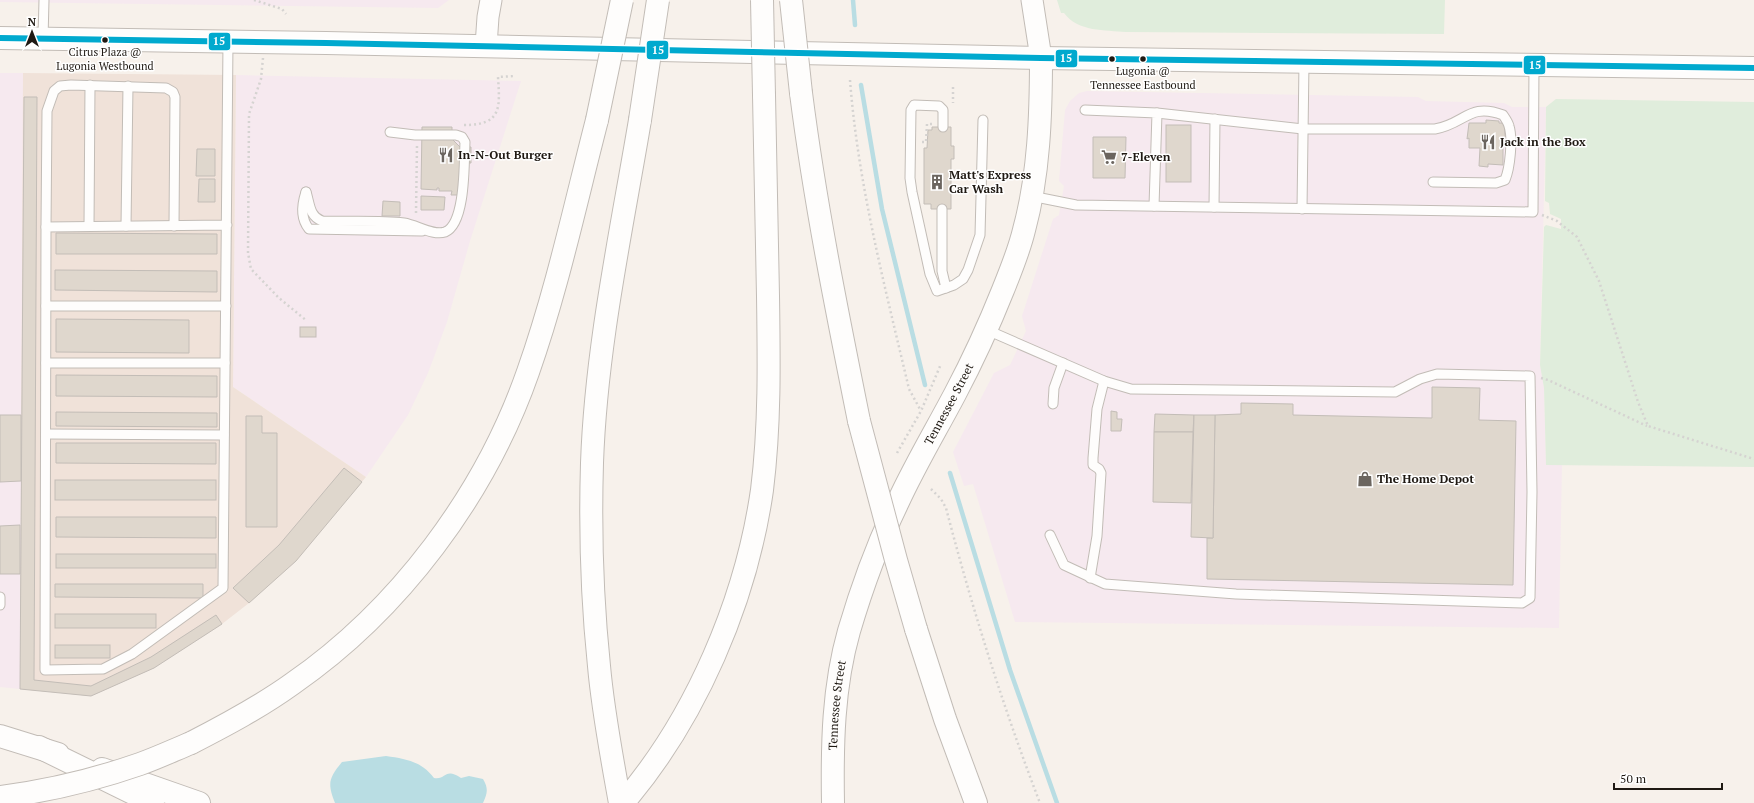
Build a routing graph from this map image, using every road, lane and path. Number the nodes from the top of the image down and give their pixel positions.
1 (44, 0) edge
2 (254, 0) edge
3 (491, 0) edge
4 (622, 0) edge
5 (658, 0) edge
6 (762, 0) edge
7 (791, 0) edge
8 (1032, 0) edge
9 (286, 14) dead end
10 (0, 38) edge
11 (43, 39) junction
12 (228, 42) junction
13 (265, 42) junction
14 (486, 46) junction
15 (1041, 58) junction
16 (1304, 62) junction
17 (1534, 64) junction
18 (1754, 68) edge
19 (850, 80) dead end
20 (90, 85) junction
21 (128, 86) junction
22 (1085, 110) dead end
23 (1157, 113) junction
24 (1215, 119) junction
25 (983, 120) dead end
26 (943, 127) dead end
27 (1303, 129) junction
28 (390, 132) dead end
29 (1433, 182) dead end
30 (1031, 196) junction
31 (1154, 206) junction
32 (1214, 207) junction
33 (942, 209) dead end
34 (1302, 209) junction
35 (1533, 212) junction
36 (227, 225) junction
37 (89, 226) junction
38 (126, 226) junction
39 (174, 226) junction
40 (46, 227) junction
41 (428, 231) junction
42 (942, 289) junction
43 (46, 306) junction
44 (226, 306) junction
45 (307, 321) dead end
46 (987, 330) junction
47 (46, 363) junction
48 (225, 363) junction
49 (1063, 363) junction
50 (941, 364) dead end
51 (1530, 376) junction
52 (1104, 381) junction
53 (1053, 404) dead end
54 (921, 411) junction
55 (1648, 426) junction
56 (46, 434) junction
57 (224, 435) junction
58 (897, 452) dead end
59 (1754, 459) edge
60 (931, 489) dead end
61 (1050, 535) dead end
62 (1090, 578) junction
63 (0, 597) edge
64 (0, 605) edge
65 (0, 736) edge
66 (39, 747) junction
67 (0, 797) edge
68 (153, 803) edge
69 (199, 803) edge
70 (620, 803) edge
71 (623, 803) edge
72 (833, 803) edge
73 (976, 803) edge
74 (1040, 803) edge

1 - 11 lane
2 - 9 path
3 - 14 street
4 - 67 main road, bridge
5 - 70 main road, bridge
6 - 71 main road, bridge
7 - 73 main road, bridge
8 - 15 street, Tennessee Street
10 - 11 main road
11 - 12 main road
12 - 13 main road
12 - 36 lane
13 - 14 main road
13 - 45 path
14 - 15 main road
15 - 16 main road
15 - 30 main road, Tennessee Street
16 - 17 main road
16 - 27 lane
17 - 18 main road
17 - 35 lane
19 - 54 path
20 - 21 lane
20 - 37 lane
20 - 40 lane
21 - 38 lane
21 - 39 lane
22 - 23 lane
23 - 24 lane
23 - 31 lane
24 - 27 lane
24 - 32 lane
25 - 42 lane
26 - 42 lane
27 - 29 lane
27 - 34 lane
28 - 41 lane
30 - 31 lane
30 - 46 main road, Tennessee Street
31 - 32 lane
32 - 34 lane
33 - 42 lane
34 - 35 lane
35 - 55 path
36 - 39 lane
36 - 44 lane
37 - 38 lane
37 - 40 lane
38 - 39 lane
40 - 43 lane
41 - 41 lane
43 - 44 lane
43 - 47 lane
44 - 48 lane
46 - 49 lane
46 - 72 main road, Tennessee Street
47 - 48 lane
47 - 56 lane
48 - 57 lane
49 - 52 lane
49 - 53 lane
50 - 54 path
51 - 52 lane
51 - 55 path
51 - 62 lane
52 - 62 lane
54 - 58 path
55 - 59 path
56 - 57 lane
56 - 57 lane
60 - 74 path
61 - 62 lane
63 - 64 lane
65 - 66 main road
66 - 68 main road
66 - 69 main road

